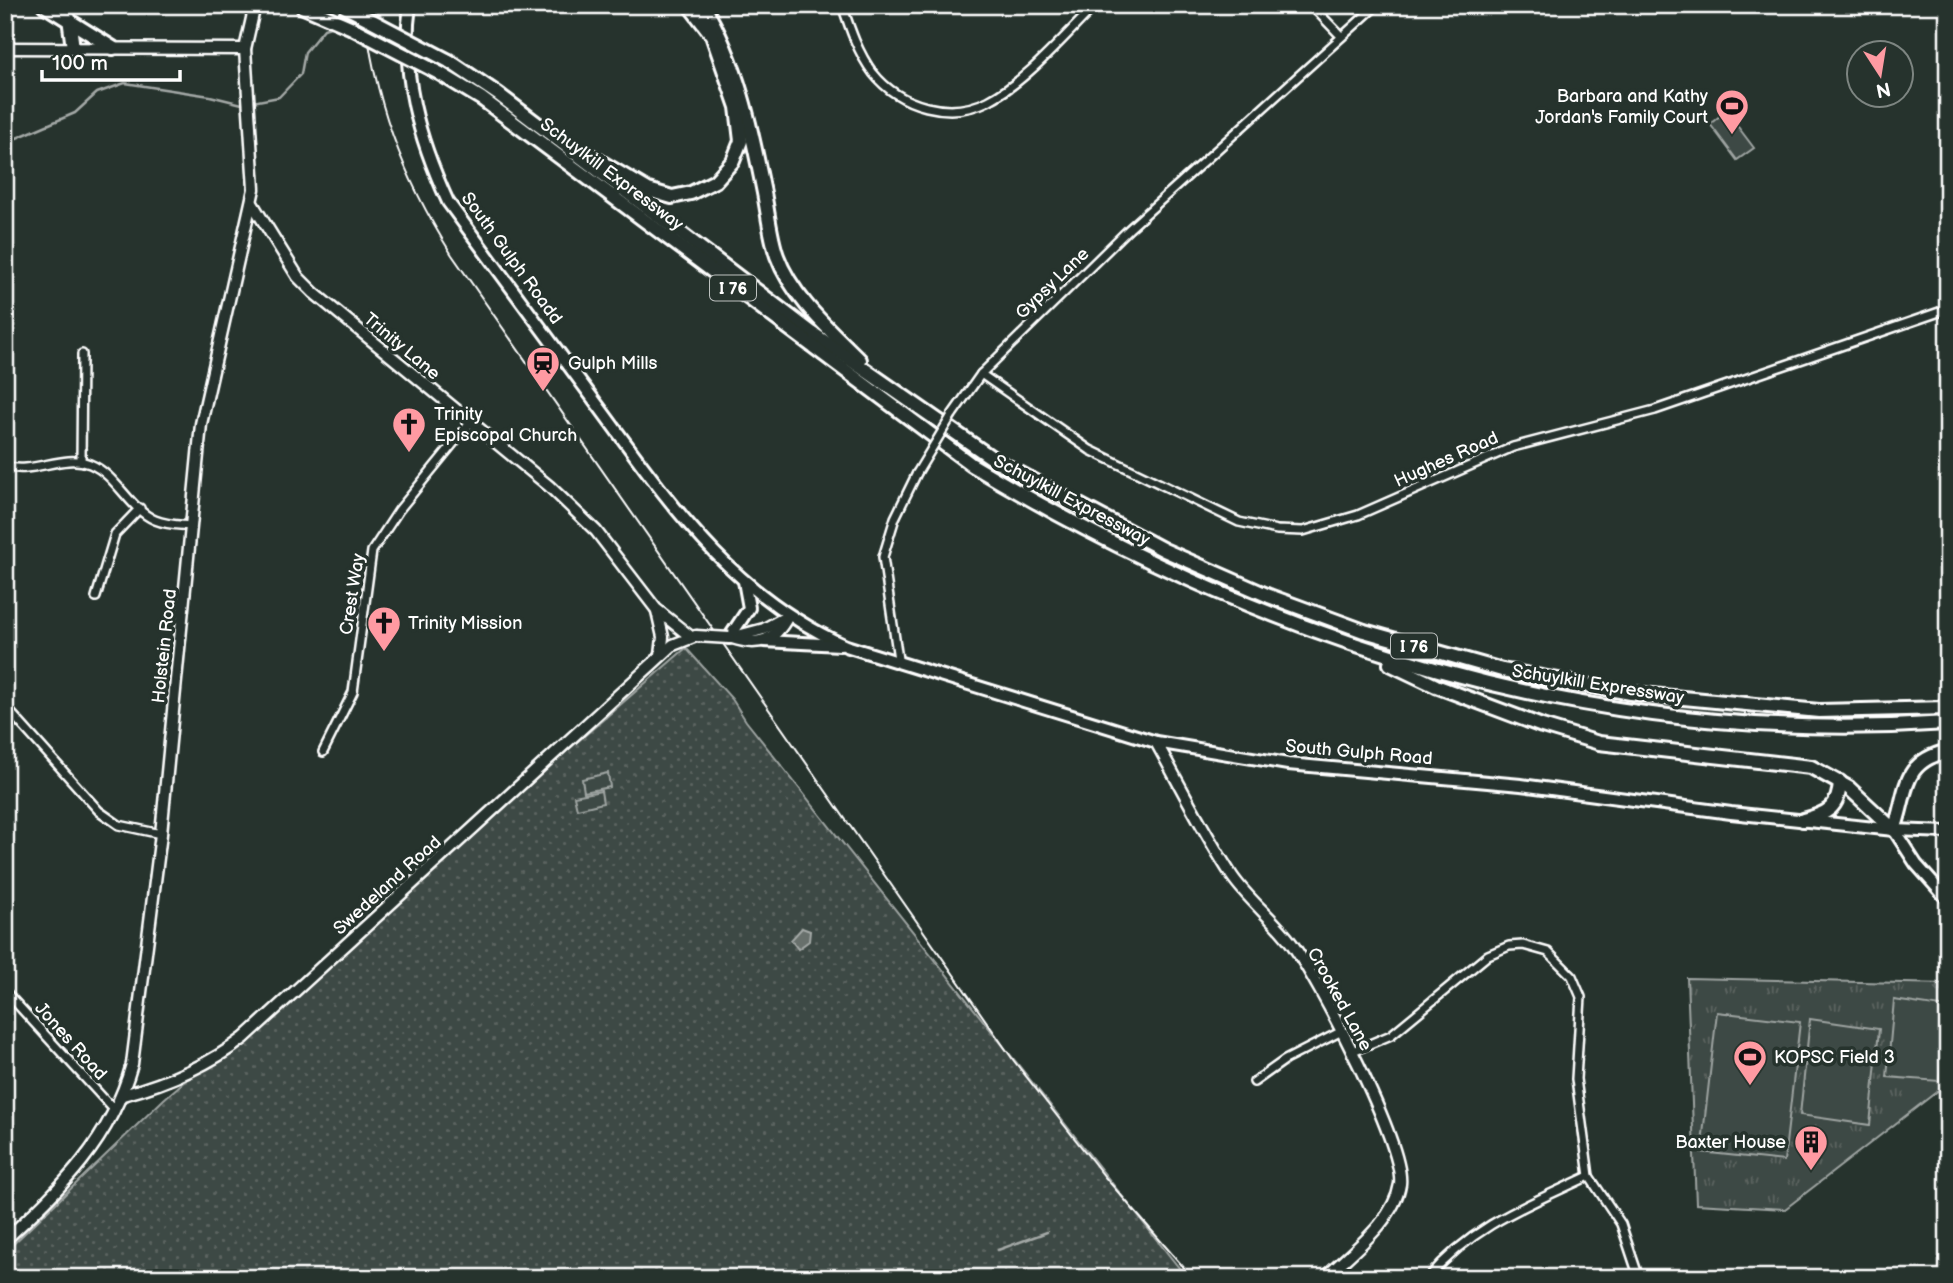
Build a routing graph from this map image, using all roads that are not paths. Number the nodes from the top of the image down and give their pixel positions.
1 (44, 5) edge
2 (255, 5) edge
3 (299, 5) edge
4 (342, 5) edge
5 (410, 5) edge
6 (689, 5) edge
7 (703, 5) edge
8 (842, 5) edge
9 (1096, 5) edge
10 (1311, 5) edge
11 (1377, 5) edge
12 (69, 18) junction
13 (1341, 36) junction
14 (5, 48) edge
15 (73, 48) junction
16 (113, 48) junction
17 (245, 49) junction
18 (525, 114) junction
19 (252, 203) junction
20 (1948, 309) edge
21 (82, 354) dead end
22 (981, 374) junction
23 (928, 416) junction
24 (470, 423) junction
25 (81, 461) junction
26 (5, 467) edge
27 (140, 508) junction
28 (192, 526) junction
29 (744, 581) junction
30 (96, 597) dead end
31 (656, 609) junction
32 (788, 616) junction
33 (693, 637) junction
34 (730, 638) junction
35 (764, 641) junction
36 (846, 646) junction
37 (1356, 647) junction
38 (661, 655) junction
39 (898, 659) junction
40 (5, 706) edge
41 (1948, 708) edge
42 (1948, 723) edge
43 (1156, 742) junction
44 (1948, 751) edge
45 (323, 752) dead end
46 (1840, 782) junction
47 (1803, 820) junction
48 (1894, 830) junction
49 (1948, 832) edge
50 (161, 834) junction
51 (1948, 900) edge
52 (5, 991) edge
53 (1340, 1032) junction
54 (1353, 1051) junction
55 (1254, 1082) dead end
56 (123, 1095) junction
57 (115, 1111) junction
58 (1589, 1176) junction
59 (5, 1240) edge
60 (1325, 1278) edge
61 (1428, 1278) edge
62 (1639, 1278) edge

1 - 12 highway
2 - 17 main road
3 - 37 highway, Schuylkill Expressway / I 76, bridge
4 - 18 highway, Schuylkill Expressway / I 76, bridge
5 - 29 main road, South Gulph Roadd
6 - 18 highway
7 - 23 highway
8 - 9 street
10 - 13 street
11 - 13 street, Gypsy Lane
12 - 15 highway
12 - 16 highway
13 - 22 street, Gypsy Lane
14 - 15 main road
15 - 16 main road
16 - 17 main road
17 - 19 main road
18 - 23 highway, Schuylkill Expressway / I 76
19 - 24 main road, Trinity Lane
19 - 28 main road, Holstein Road
20 - 22 street, Hughes Road
21 - 25 street
22 - 39 street, Gypsy Lane, bridge
23 - 41 highway, Schuylkill Expressway / I 76
24 - 31 main road, Trinity Lane
24 - 45 street, Crest Way
25 - 26 street
25 - 27 street
27 - 28 street
27 - 30 street
28 - 50 main road, Holstein Road
29 - 32 main road, South Gulph Roadd
29 - 34 main road
31 - 33 main road, Trinity Lane
31 - 38 main road
32 - 34 main road
32 - 35 main road
32 - 36 main road, South Gulph Road
33 - 34 main road, bridge
33 - 38 main road, Swedeland Road
34 - 35 main road
35 - 36 main road
36 - 39 main road, South Gulph Road
37 - 42 highway, Schuylkill Expressway / I 76
37 - 46 highway
38 - 56 main road, Swedeland Road
39 - 43 main road, South Gulph Road
40 - 50 street
43 - 47 main road, South Gulph Road
43 - 53 main road, Crooked Lane
44 - 48 highway
46 - 47 highway
46 - 48 highway
47 - 48 main road, South Gulph Road
48 - 49 main road, South Gulph Road
48 - 51 main road
50 - 56 main road, Holstein Road
52 - 57 street, Jones Road
53 - 54 main road, Crooked Lane
53 - 55 street
54 - 58 street
54 - 60 main road, Crooked Lane
56 - 57 main road
57 - 59 main road
58 - 61 street
58 - 62 street

